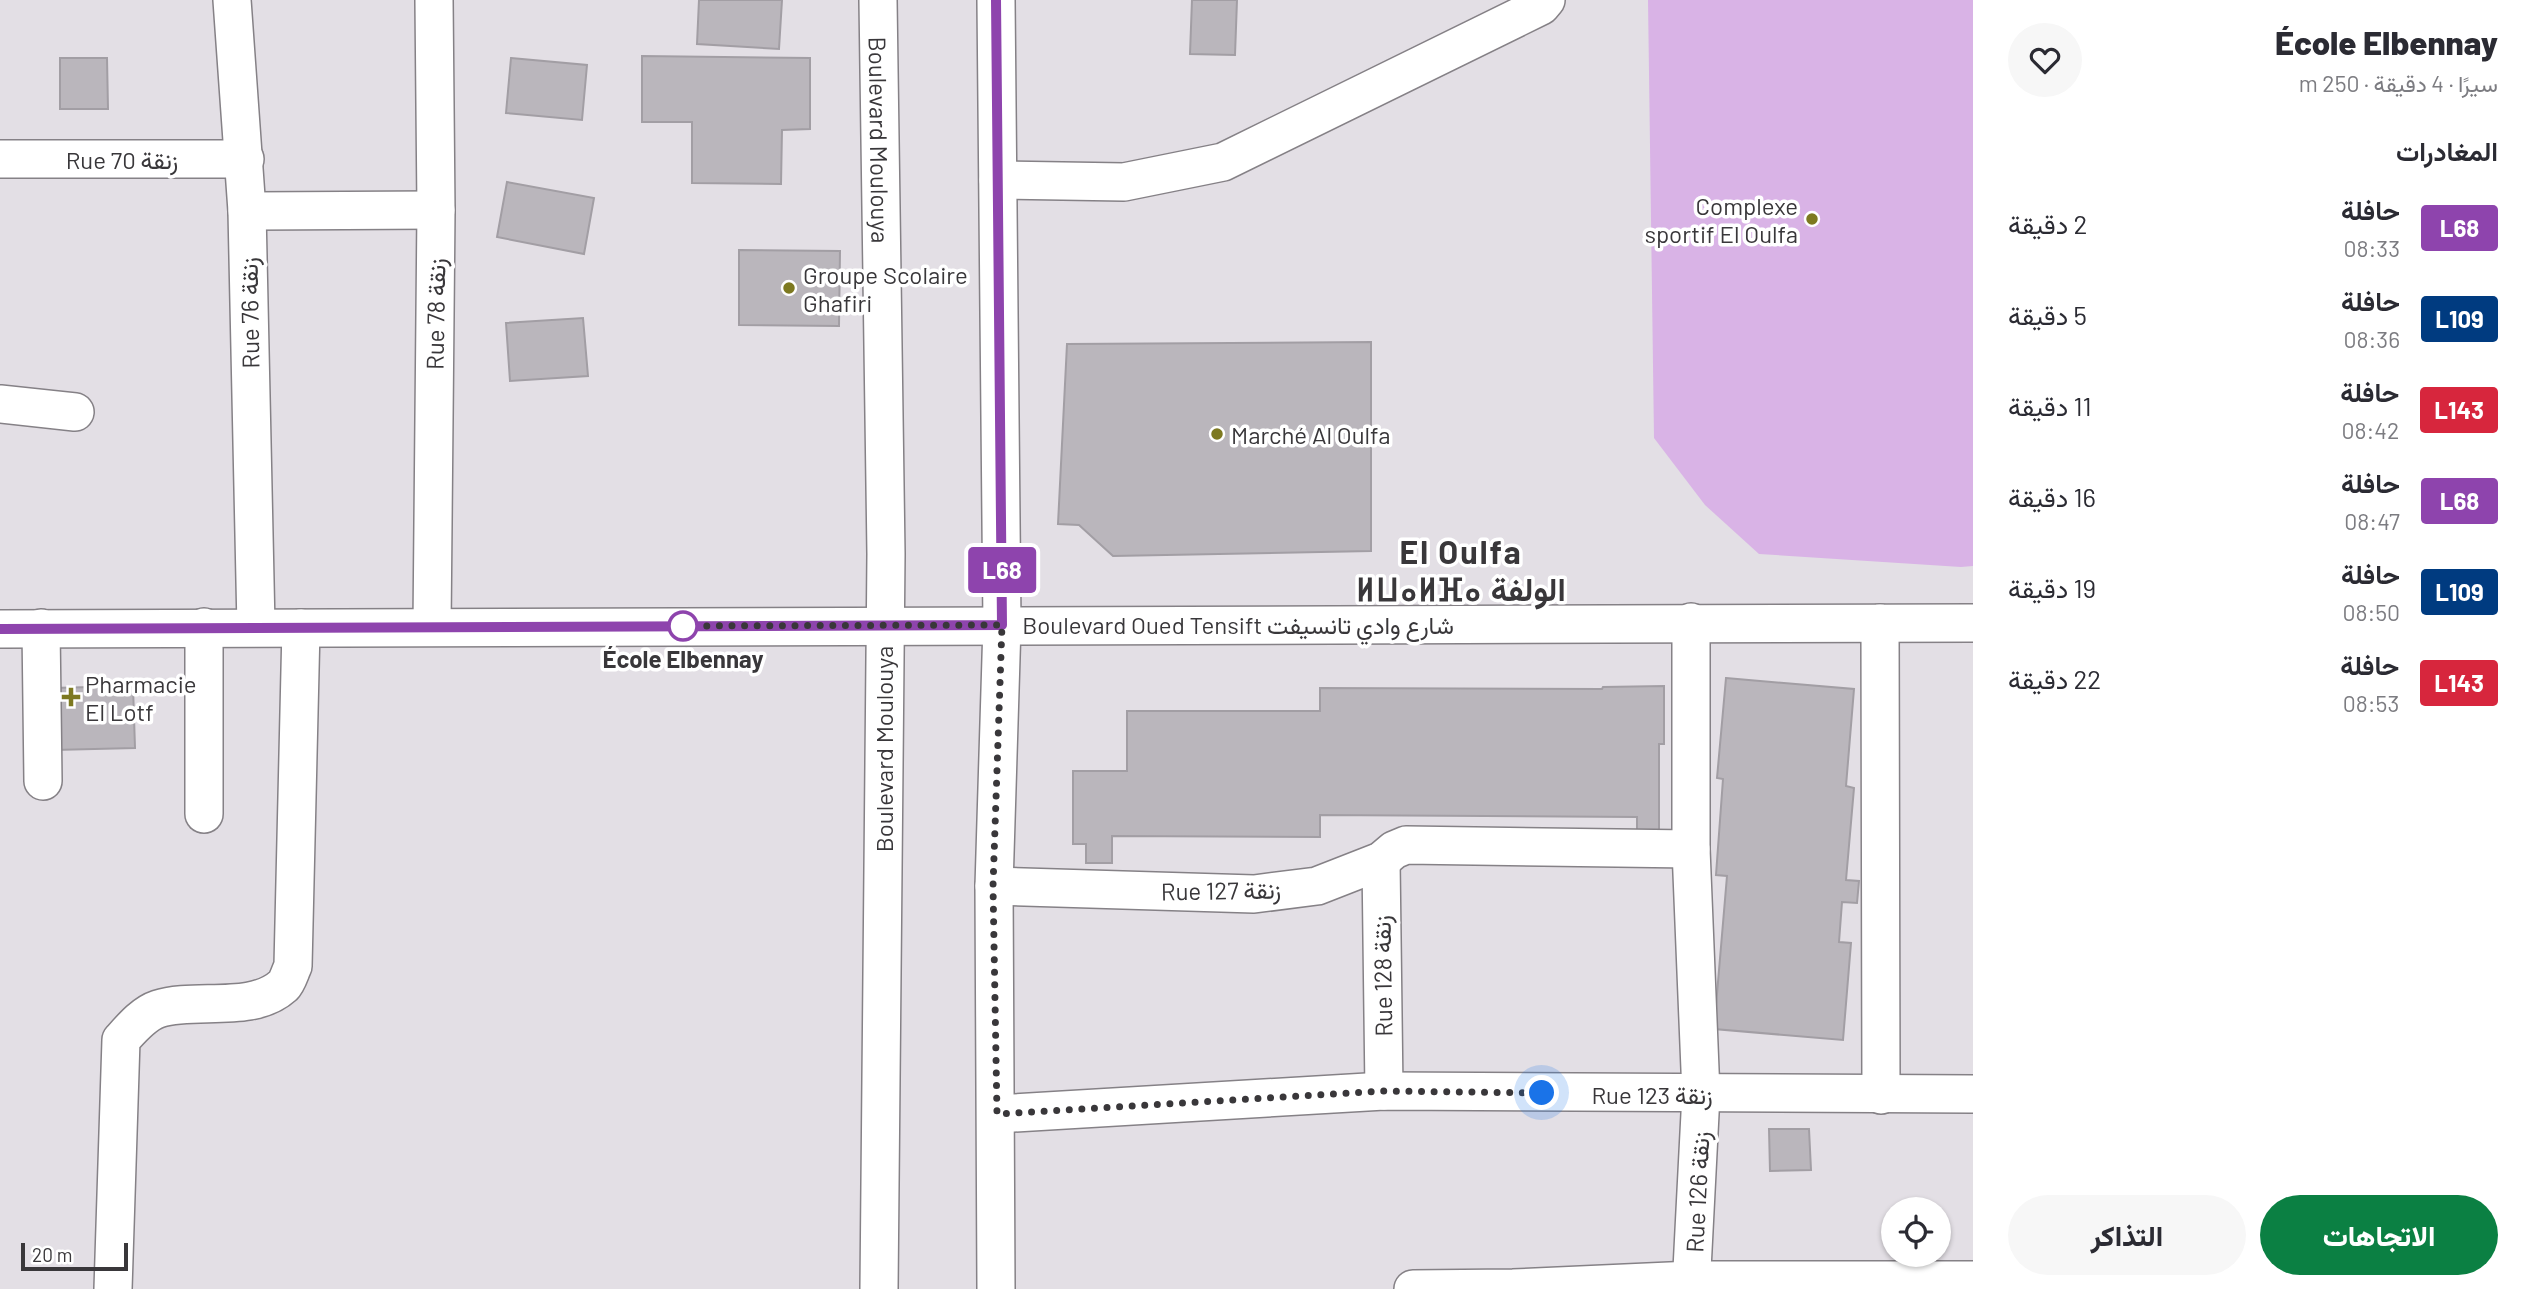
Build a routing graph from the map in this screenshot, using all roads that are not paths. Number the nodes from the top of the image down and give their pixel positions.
1 (232, 0) edge
2 (434, 0) edge
3 (878, 0) edge
4 (996, 0) edge
5 (1546, 0) edge
6 (0, 159) edge
7 (245, 159) junction
8 (998, 180) junction
9 (436, 210) junction
10 (247, 211) junction
11 (0, 404) edge
12 (75, 412) dead end
13 (1691, 622) junction
14 (1880, 623) junction
15 (1973, 623) edge
16 (885, 625) junction
17 (1002, 625) junction
18 (204, 627) junction
19 (256, 627) junction
20 (432, 627) junction
21 (41, 628) junction
22 (301, 628) junction
23 (0, 629) edge
24 (43, 781) dead end
25 (204, 814) dead end
26 (1691, 849) junction
27 (1381, 860) junction
28 (993, 886) junction
29 (1384, 1091) junction
30 (1701, 1094) junction
31 (1973, 1094) edge
32 (1881, 1095) junction
33 (997, 1114) junction
34 (1973, 1280) edge
35 (1692, 1285) edge
36 (1496, 1288) edge
37 (113, 1289) edge
38 (879, 1289) edge
39 (996, 1289) edge
40 (1413, 1289) edge

1 - 7 street, Rue 76 زنقة
2 - 9 street, Rue 78 زنقة
3 - 16 street, Boulevard Moulouya
4 - 8 street
5 - 8 street
6 - 7 street, Rue 70 زنقة
7 - 10 street, Rue 76 زنقة
8 - 17 street
9 - 10 street
9 - 20 street, Rue 78 زنقة
10 - 19 street, Rue 76 زنقة
11 - 12 street
13 - 14 street, Boulevard Oued Tensift شارع وادي تانسيفت
13 - 17 street, Boulevard Oued Tensift شارع وادي تانسيفت
13 - 26 street, Rue 126 زنقة
14 - 15 street, Boulevard Oued Tensift شارع وادي تانسيفت
14 - 32 street
16 - 17 street, Boulevard Oued Tensift شارع وادي تانسيفت
16 - 20 street, Boulevard Oued Tensift شارع وادي تانسيفت
16 - 38 street, Boulevard Moulouya
17 - 28 street
18 - 19 street, Boulevard Oued Tensift شارع وادي تانسيفت
18 - 21 street, Boulevard Oued Tensift شارع وادي تانسيفت
18 - 25 street
19 - 22 street, Boulevard Oued Tensift شارع وادي تانسيفت
20 - 22 street, Boulevard Oued Tensift شارع وادي تانسيفت
21 - 23 street, Boulevard Oued Tensift شارع وادي تانسيفت
21 - 24 street
22 - 37 street
26 - 27 street, Rue 127 زنقة
26 - 30 street, Rue 126 زنقة
27 - 28 street, Rue 127 زنقة
27 - 29 street, Rue 128 زنقة
28 - 33 street
29 - 30 street, Rue 123 زنقة
29 - 33 street, Rue 123 زنقة
30 - 32 street, Rue 123 زنقة
30 - 35 street, Rue 126 زنقة
31 - 32 street, Rue 123 زنقة
33 - 39 street
34 - 35 street
35 - 36 street
36 - 40 street

